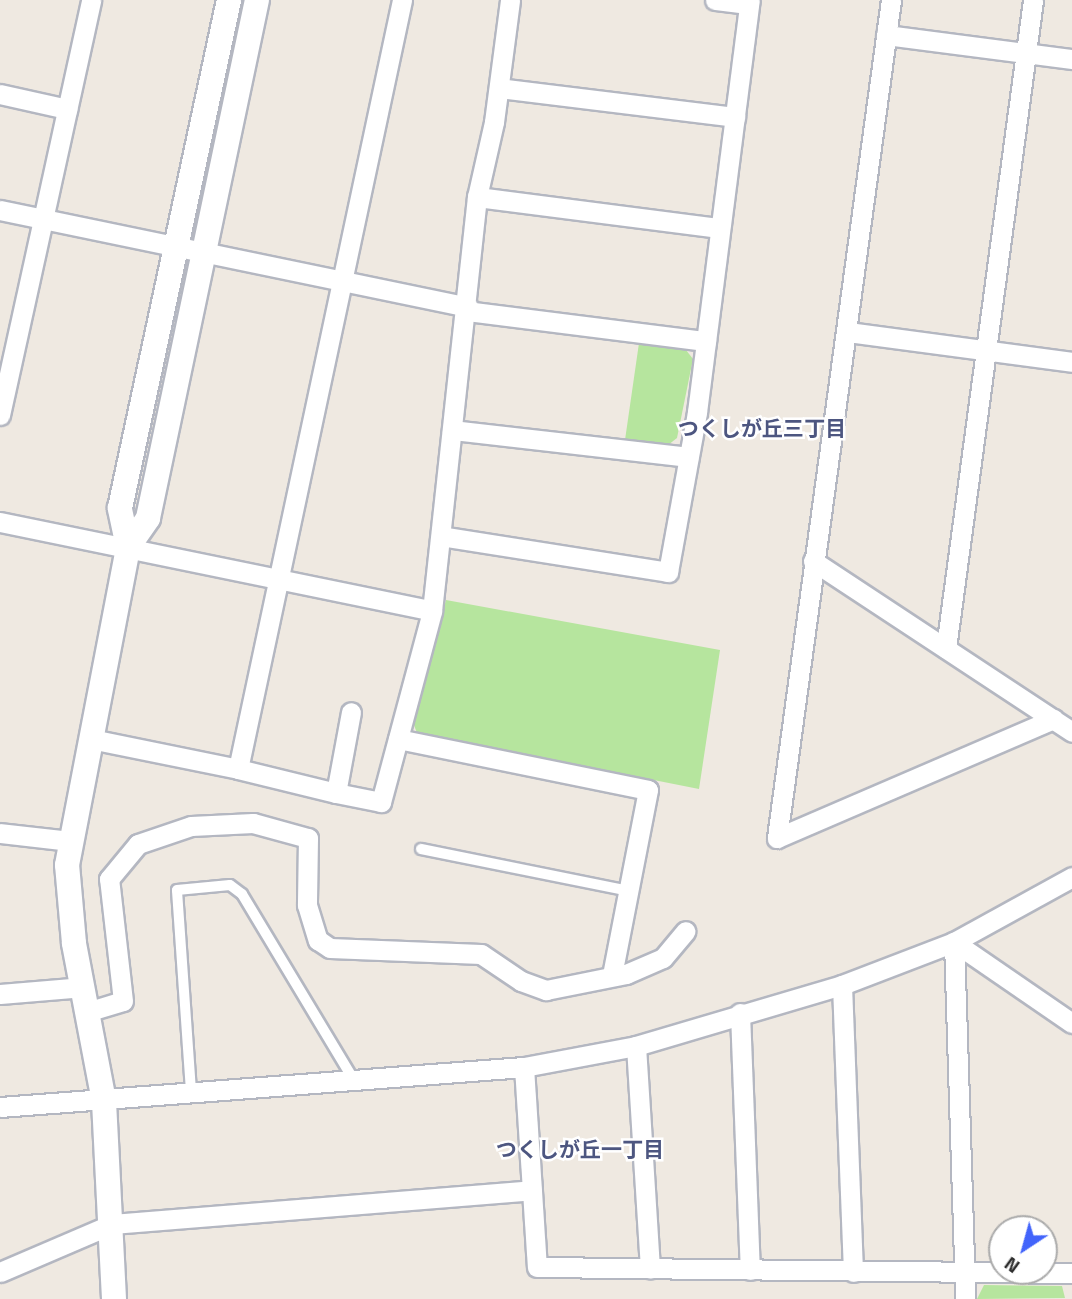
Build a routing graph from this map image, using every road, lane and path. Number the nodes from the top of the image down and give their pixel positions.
1 (229, 0) edge
2 (257, 0) edge
3 (402, 0) edge
4 (510, 0) edge
5 (715, 0) edge
6 (891, 0) edge
7 (1032, 0) edge
8 (85, 1) edge
9 (749, 2) edge
10 (886, 35) junction
11 (1026, 53) junction
12 (1072, 59) edge
13 (499, 88) junction
14 (0, 94) edge
15 (67, 110) junction
16 (735, 117) junction
17 (477, 197) junction
18 (0, 210) edge
19 (42, 219) junction
20 (720, 228) junction
21 (175, 246) junction
22 (203, 252) junction
23 (341, 281) junction
24 (468, 309) junction
25 (848, 331) junction
26 (706, 341) junction
27 (986, 350) junction
28 (1072, 362) edge
29 (0, 415) edge
30 (452, 430) junction
31 (688, 457) junction
32 (0, 522) edge
33 (441, 536) junction
34 (128, 547) junction
35 (813, 561) junction
36 (276, 578) junction
37 (432, 611) junction
38 (946, 648) junction
39 (351, 712) dead end
40 (1054, 719) junction
41 (1072, 732) edge
42 (91, 739) junction
43 (397, 739) junction
44 (239, 769) junction
45 (337, 793) junction
46 (0, 833) edge
47 (70, 841) junction
48 (421, 849) dead end
49 (1072, 877) edge
50 (631, 891) junction
51 (686, 931) dead end
52 (954, 942) junction
53 (612, 975) junction
54 (842, 985) junction
55 (0, 994) edge
56 (87, 999) junction
57 (740, 1013) junction
58 (1072, 1023) edge
59 (636, 1046) junction
60 (524, 1067) junction
61 (352, 1077) junction
62 (191, 1091) junction
63 (104, 1101) junction
64 (0, 1108) edge
65 (532, 1190) junction
66 (112, 1224) junction
67 (650, 1269) junction
68 (750, 1270) junction
69 (0, 1272) edge
70 (853, 1272) junction
71 (1072, 1273) edge
72 (964, 1275) junction
73 (114, 1299) edge
74 (965, 1299) edge

1 - 21 street
2 - 22 street
3 - 23 street
4 - 13 street
5 - 9 street
6 - 10 street
7 - 11 street
8 - 15 street
9 - 16 street
10 - 11 street
10 - 25 street
11 - 12 street
11 - 27 street
13 - 16 street
13 - 17 street
14 - 15 street
15 - 19 street
16 - 20 street
17 - 20 street
17 - 24 street
18 - 19 street
19 - 21 street
19 - 29 street
20 - 26 street
21 - 22 street
21 - 34 street
22 - 23 street
22 - 34 street
23 - 24 street
23 - 36 street
24 - 26 street
24 - 30 street
25 - 27 street
25 - 35 street
26 - 31 street
27 - 28 street
27 - 38 street
30 - 31 street
30 - 33 street
31 - 33 street
32 - 34 street
33 - 37 street
34 - 36 street
34 - 42 street
35 - 38 street
35 - 40 street
36 - 37 street
36 - 44 street
37 - 43 street
38 - 40 street
39 - 45 street
40 - 41 street
42 - 44 street
42 - 47 street
43 - 45 street
43 - 50 street
44 - 45 street
46 - 47 street
47 - 56 street
48 - 50 lane
49 - 52 street
50 - 53 street
51 - 53 street
52 - 54 street
52 - 58 street
52 - 72 street
53 - 56 street
54 - 57 street
54 - 70 street
55 - 56 street
56 - 63 street
57 - 59 street
57 - 68 street
59 - 60 street
59 - 67 street
60 - 61 street
60 - 65 street
61 - 62 street
61 - 62 lane
62 - 63 street
63 - 64 street
63 - 66 street
65 - 66 street
65 - 67 street
66 - 69 street
66 - 73 street
67 - 68 street
68 - 70 street
70 - 72 street
71 - 72 street
72 - 74 street

